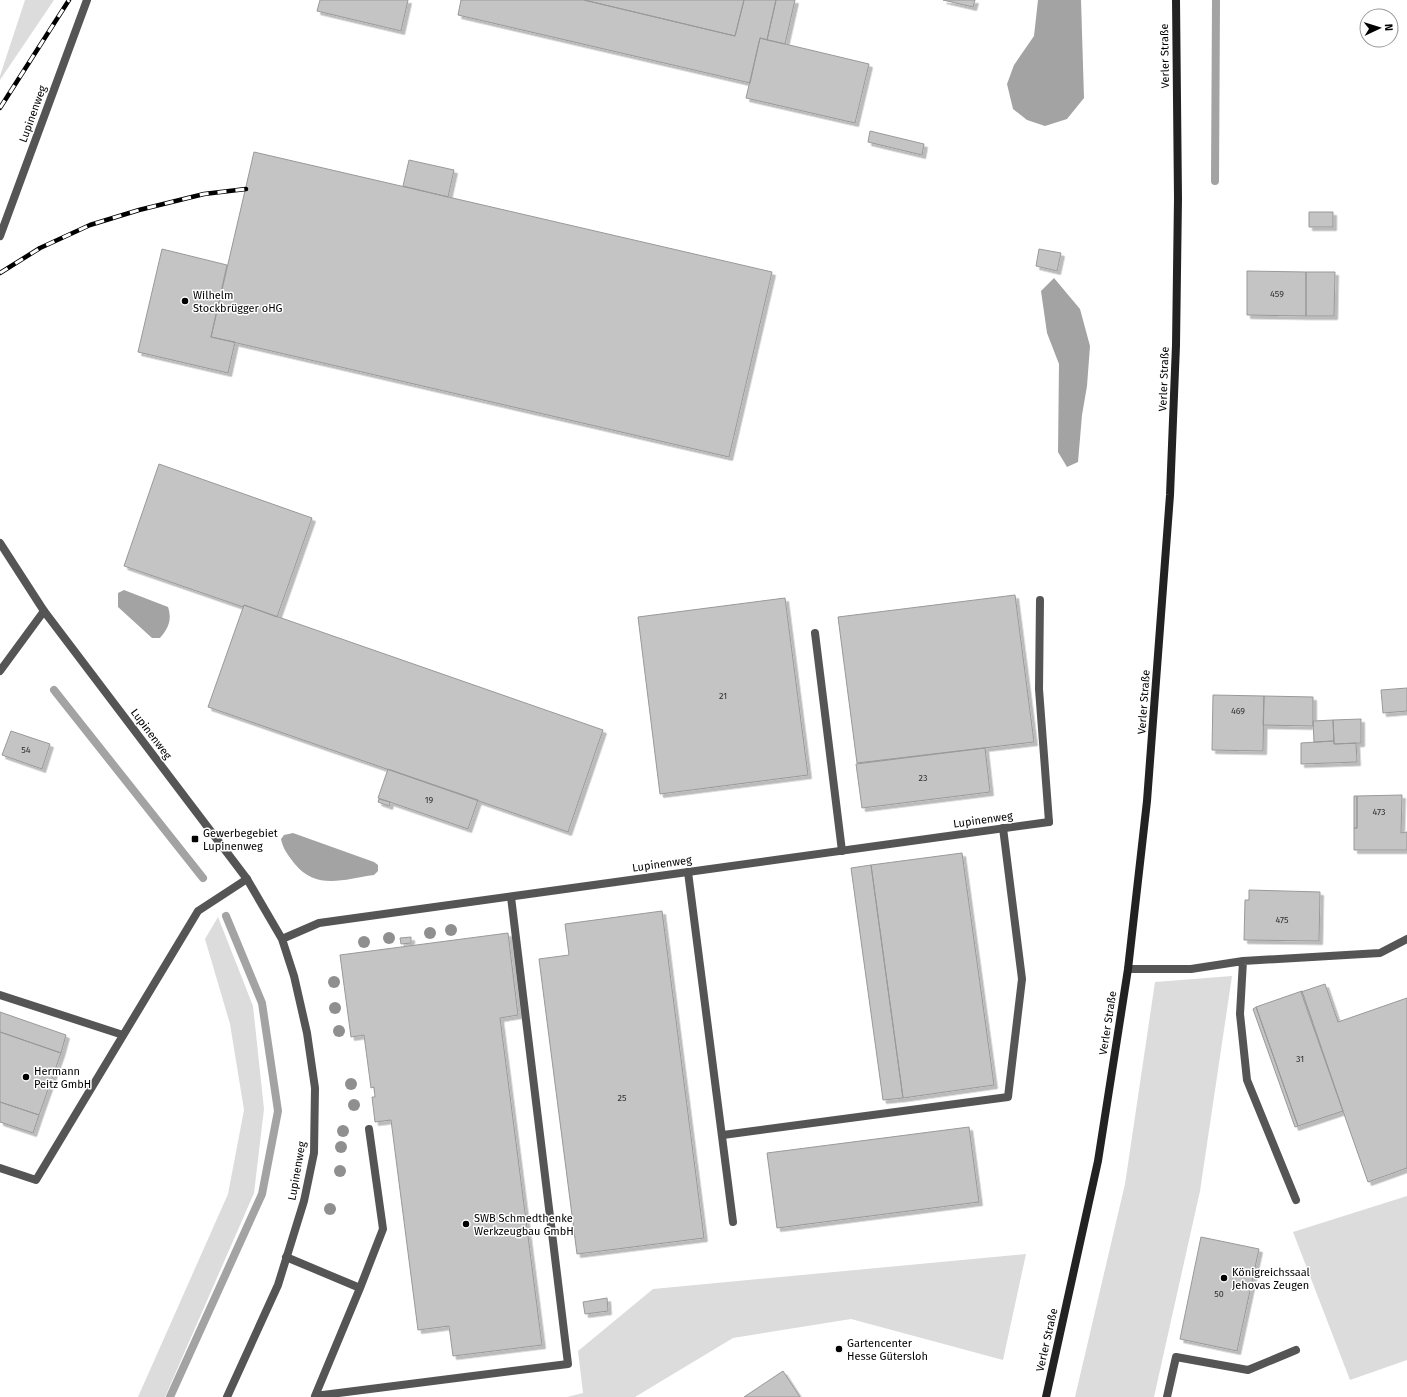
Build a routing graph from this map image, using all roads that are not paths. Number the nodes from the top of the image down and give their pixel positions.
1 (87, 0) edge
2 (1176, 0) edge
3 (0, 236) edge
4 (0, 544) edge
5 (1040, 600) dead end
6 (44, 611) junction
7 (815, 633) dead end
8 (0, 671) edge
9 (1003, 828) junction
10 (842, 850) junction
11 (688, 872) junction
12 (247, 878) junction
13 (511, 897) junction
14 (282, 939) junction
15 (1407, 940) edge
16 (1243, 962) junction
17 (1128, 969) junction
18 (0, 995) edge
19 (123, 1035) junction
20 (369, 1129) dead end
21 (723, 1135) junction
22 (0, 1168) edge
23 (1296, 1200) dead end
24 (733, 1222) dead end
25 (286, 1257) junction
26 (360, 1288) junction
27 (1296, 1350) dead end
28 (227, 1397) edge
29 (1046, 1397) edge
30 (1167, 1397) edge

1 - 3 street, Lupinenweg
2 - 17 main road, Verler Straße
4 - 6 street, Lupinenweg
5 - 9 street, Lupinenweg
6 - 8 street
6 - 12 street, Lupinenweg
7 - 10 street
9 - 10 street, Lupinenweg
9 - 21 street
10 - 11 street, Lupinenweg
11 - 13 street, Lupinenweg
11 - 21 street
12 - 14 street, Lupinenweg
12 - 19 street
13 - 14 street, Lupinenweg
13 - 26 street
14 - 25 street, Lupinenweg
15 - 16 street
16 - 17 street
16 - 23 street
17 - 29 main road, Verler Straße
18 - 19 street
19 - 22 street
20 - 26 street
21 - 24 street
25 - 26 street
25 - 28 street, Lupinenweg
27 - 30 street

